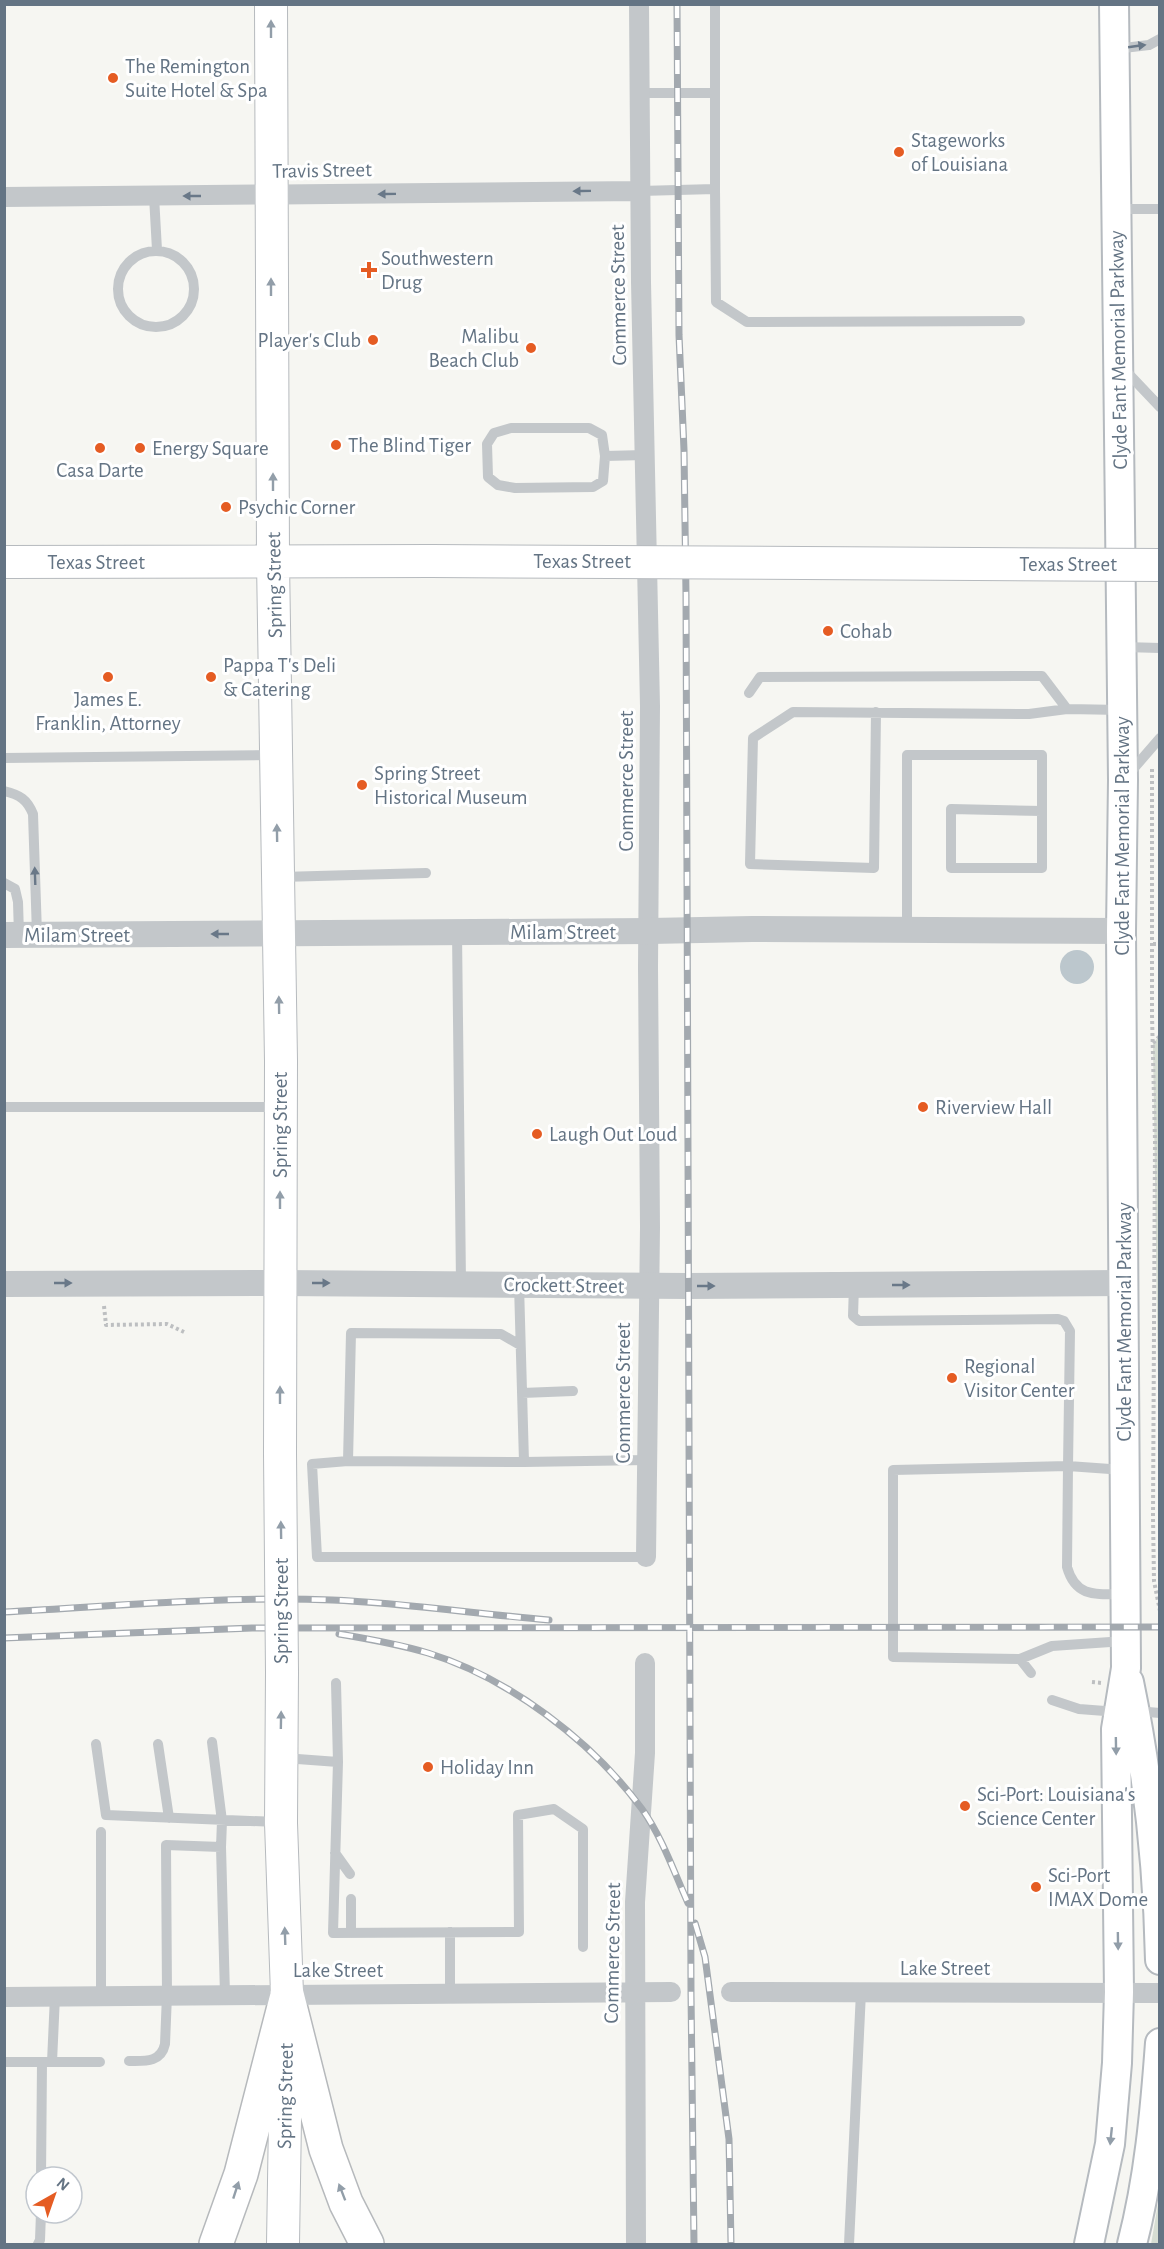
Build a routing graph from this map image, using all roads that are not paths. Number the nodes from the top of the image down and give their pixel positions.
1 (271, 4) edge
2 (639, 4) edge
3 (715, 4) edge
4 (1114, 4) edge
5 (1160, 39) edge
6 (1114, 50) junction
7 (640, 93) junction
8 (714, 93) junction
9 (715, 189) junction
10 (640, 191) junction
11 (271, 195) junction
12 (154, 196) junction
13 (4, 197) edge
14 (1116, 209) junction
15 (1160, 209) edge
16 (157, 250) junction
17 (1020, 321) dead end
18 (1118, 363) junction
19 (1160, 407) edge
20 (645, 454) junction
21 (605, 456) junction
22 (273, 561) junction
23 (4, 562) edge
24 (1160, 565) edge
25 (1120, 647) junction
26 (1160, 648) edge
27 (749, 693) dead end
28 (1067, 709) junction
29 (1122, 710) junction
30 (876, 712) junction
31 (1160, 738) edge
32 (276, 755) junction
33 (4, 758) edge
34 (1123, 780) junction
35 (4, 791) edge
36 (1042, 811) junction
37 (426, 873) dead end
38 (278, 877) junction
39 (4, 883) edge
40 (907, 930) junction
41 (650, 931) junction
42 (1121, 931) junction
43 (457, 932) junction
44 (278, 934) junction
45 (20, 935) edge
46 (4, 1107) edge
47 (280, 1107) junction
48 (280, 1283) junction
49 (1123, 1283) junction
50 (4, 1284) edge
51 (461, 1284) junction
52 (519, 1285) junction
53 (854, 1285) junction
54 (648, 1286) junction
55 (520, 1345) junction
56 (573, 1390) dead end
57 (522, 1393) junction
58 (647, 1460) junction
59 (348, 1461) junction
60 (524, 1462) junction
61 (1068, 1466) junction
62 (1125, 1470) junction
63 (646, 1557) joint
64 (1126, 1594) junction
65 (1126, 1654) junction
66 (1020, 1659) junction
67 (645, 1664) dead end
68 (1031, 1673) dead end
69 (336, 1683) dead end
70 (1053, 1700) dead end
71 (1138, 1712) edge
72 (212, 1742) dead end
73 (96, 1744) dead end
74 (158, 1744) dead end
75 (281, 1758) junction
76 (338, 1762) junction
77 (169, 1818) junction
78 (222, 1821) junction
79 (281, 1823) junction
80 (101, 1832) dead end
81 (221, 1847) junction
82 (335, 1853) junction
83 (350, 1874) dead end
84 (351, 1899) dead end
85 (450, 1932) junction
86 (351, 1933) junction
87 (583, 1947) dead end
88 (1160, 1960) edge
89 (671, 1992) dead end
90 (731, 1992) dead end
91 (861, 1992) junction
92 (1119, 1992) junction
93 (634, 1993) junction
94 (1160, 1993) edge
95 (287, 1994) junction
96 (450, 1994) junction
97 (101, 1995) junction
98 (167, 1995) junction
99 (225, 1995) junction
100 (4, 1996) edge
101 (55, 1996) junction
102 (1160, 2043) edge
103 (129, 2061) dead end
104 (4, 2062) edge
105 (47, 2062) junction
106 (100, 2062) dead end
107 (42, 2165) edge
108 (41, 2225) edge
109 (38, 2244) edge
110 (216, 2244) edge
111 (282, 2244) edge
112 (367, 2244) edge
113 (636, 2244) edge
114 (849, 2244) edge
115 (1089, 2244) edge
116 (1132, 2244) edge

11 -> 1 main road, Spring Street
2 - 7 street, Commerce Street
3 - 8 lane
4 - 6 main road, Clyde Fant Memorial Parkway
6 -> 5 lane
6 - 14 main road, Clyde Fant Memorial Parkway
7 - 8 lane
7 - 10 street, Commerce Street
8 - 9 lane
9 - 10 lane
9 - 17 lane
10 -> 11 street, Travis Street
10 - 20 street, Commerce Street
11 -> 12 street, Travis Street
22 -> 11 main road, Spring Street
12 - 13 street, Travis Street
12 - 16 lane
14 - 15 lane
14 - 18 main road, Clyde Fant Memorial Parkway
16 - 16 lane
18 - 19 lane
18 - 25 main road, Clyde Fant Memorial Parkway
20 - 21 lane
20 - 41 street, Commerce Street
21 - 21 lane
22 - 23 main road, Texas Street
22 - 24 main road, Texas Street, bridge
22 - 32 main road, Spring Street
25 - 26 lane
25 - 29 main road, Clyde Fant Memorial Parkway
27 - 28 lane
28 - 29 lane
28 - 30 lane
29 - 34 main road, Clyde Fant Memorial Parkway
30 - 30 lane
31 - 34 lane
32 - 33 lane
38 -> 32 main road, Spring Street
34 - 42 main road, Clyde Fant Memorial Parkway
45 -> 35 lane
36 - 36 lane
36 - 40 lane
37 - 38 lane
38 - 44 main road, Spring Street
39 - 45 lane
40 - 41 street, Milam Street
40 - 42 street, Milam Street
41 - 43 street, Milam Street
41 - 54 street, Commerce Street
42 - 49 main road, Clyde Fant Memorial Parkway
43 - 44 street, Milam Street
43 - 51 lane
44 -> 45 street, Milam Street
47 -> 44 main road, Spring Street
46 - 47 lane
48 -> 47 main road, Spring Street
50 -> 48 street, Crockett Street
48 -> 51 street, Crockett Street
75 -> 48 main road, Spring Street, bridge
53 -> 49 street, Crockett Street
49 - 62 main road, Clyde Fant Memorial Parkway
51 - 52 street, Crockett Street
52 - 54 street, Crockett Street
52 - 55 lane
54 -> 53 street, Crockett Street
53 - 61 lane
54 - 58 street, Commerce Street
55 - 57 lane
55 - 59 lane
56 - 57 lane
57 - 60 lane
58 - 60 lane
58 - 63 street, Commerce Street
59 - 60 lane
59 - 63 lane
61 - 62 lane
61 - 64 lane
61 - 66 lane
62 - 64 main road, Clyde Fant Memorial Parkway
64 - 65 main road, Clyde Fant Memorial Parkway
65 - 66 lane
65 - 71 main road, Clyde Fant Memorial Parkway
66 - 68 lane
67 - 93 street, Commerce Street
69 - 76 lane
70 - 71 lane
71 - 88 main road, Clyde Fant Memorial Parkway
71 -> 92 main road, Clyde Fant Memorial Parkway
72 - 78 lane
73 - 77 lane
74 - 77 lane
75 - 76 lane
75 - 79 main road, Spring Street
76 - 82 lane
77 - 78 lane
78 - 79 lane
78 - 81 lane
95 -> 79 main road, Spring Street
80 - 97 lane
81 - 98 lane
81 - 99 lane
82 - 83 lane
82 - 86 lane
84 - 86 lane
85 - 86 lane
85 - 87 lane
85 - 96 lane
89 - 93 street, Lake Street
90 - 91 street, Lake Street
91 - 92 street, Lake Street
91 - 114 lane
92 - 94 street, Lake Street
92 -> 115 main road, Clyde Fant Memorial Parkway
93 - 96 street, Lake Street
93 - 113 street, Commerce Street
95 - 96 street, Lake Street
95 - 99 street, Lake Street
110 -> 95 highway
95 - 111 main road, Spring Street
112 -> 95 highway
97 - 98 street, Lake Street
97 - 101 street, Lake Street
98 - 99 street, Lake Street
98 - 103 lane
100 - 101 street, Lake Street
101 - 105 lane
102 - 116 main road
104 - 105 lane
105 - 106 lane
105 - 107 lane
108 - 109 lane

